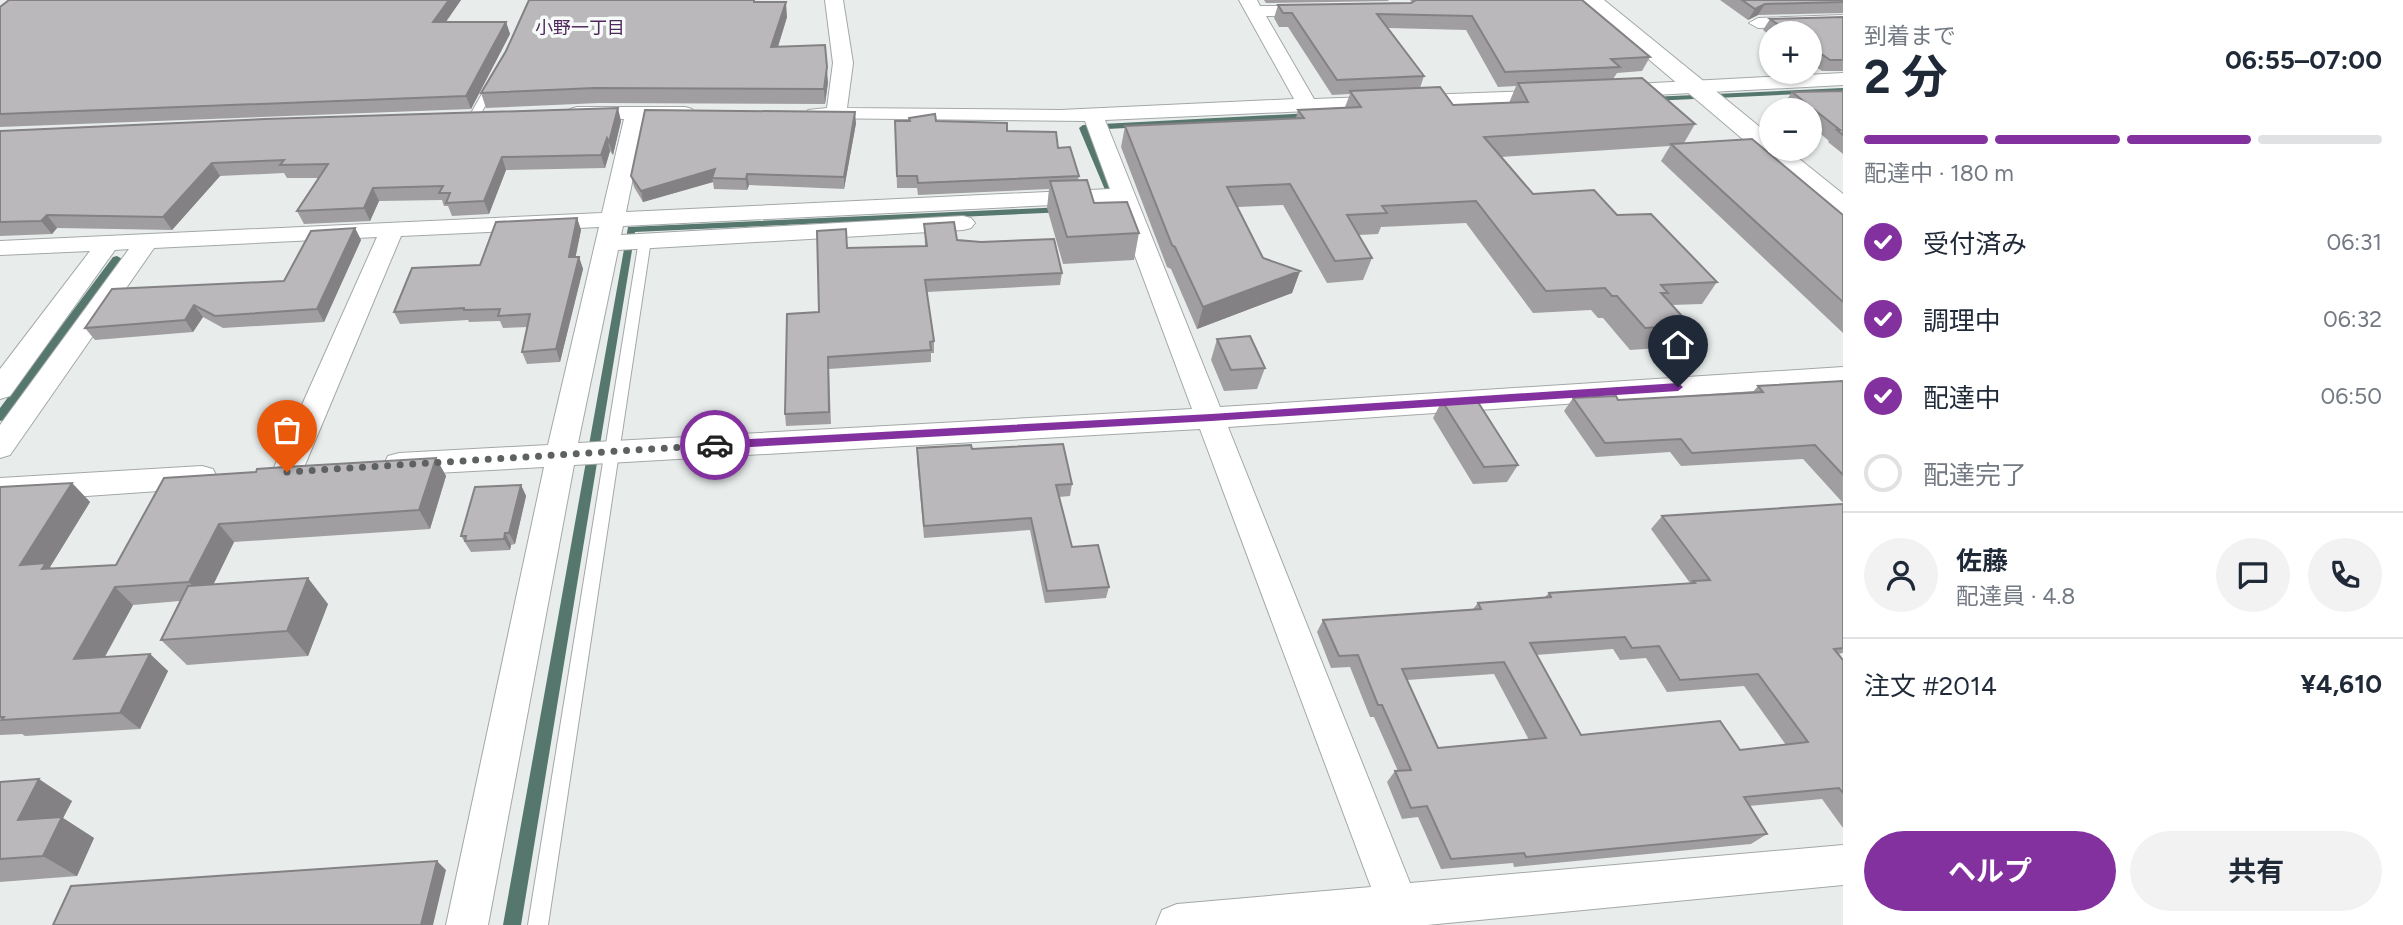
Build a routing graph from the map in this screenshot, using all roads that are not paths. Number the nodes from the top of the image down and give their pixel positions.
1 (834, 0) edge
2 (1590, 0) edge
3 (1251, 6) edge
4 (1337, 10) edge
5 (1843, 20) edge
6 (1758, 23) edge
7 (497, 75) edge
8 (1843, 79) edge
9 (1695, 87) junction
10 (1574, 93) edge
11 (1717, 105) junction
12 (1308, 106) junction
13 (636, 112) junction
14 (558, 113) edge
15 (703, 113) edge
16 (1555, 113) edge
17 (796, 114) edge
18 (836, 114) junction
19 (502, 115) edge
20 (465, 116) joint
21 (1097, 125) junction
22 (1129, 205) junction
23 (1843, 209) edge
24 (392, 230) junction
25 (609, 231) junction
26 (645, 240) junction
27 (147, 241) junction
28 (108, 243) junction
29 (0, 248) edge
30 (1843, 376) edge
31 (0, 389) edge
32 (1211, 418) junction
33 (0, 447) edge
34 (612, 451) junction
35 (561, 454) junction
36 (369, 466) edge
37 (0, 490) edge
38 (1843, 865) edge
39 (1402, 914) edge
40 (467, 925) edge
41 (538, 925) edge
42 (1177, 925) edge

1 - 18 street
2 - 9 street
3 - 4 street
3 - 12 street
5 - 6 street
7 - 20 lane
8 - 9 street
9 - 11 street
9 - 11 street
10 - 12 street
11 - 23 street
12 - 21 street
13 - 14 street
13 - 15 street
13 - 25 street
16 - 21 street
17 - 18 street
18 - 21 street
19 - 20 street
21 - 22 street
22 - 25 street
22 - 26 street
22 - 32 street
24 - 25 street
24 - 27 street
24 - 37 street
25 - 26 street
25 - 35 street
26 - 34 lane
27 - 28 street
27 - 33 street
28 - 29 street
28 - 31 street
30 - 32 street
32 - 34 street
32 - 39 street
34 - 35 street
34 - 41 lane
35 - 36 street
35 - 40 street
38 - 39 street
39 - 42 street

